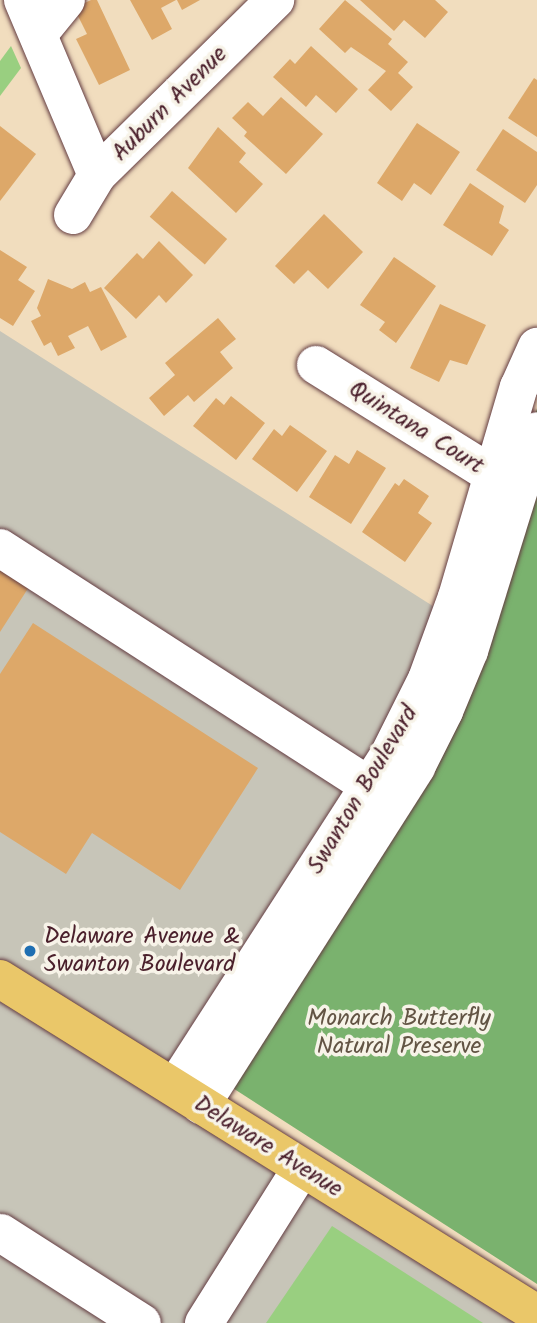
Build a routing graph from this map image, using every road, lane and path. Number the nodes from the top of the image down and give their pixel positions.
1 (66, 0) edge
2 (275, 0) edge
3 (32, 16) edge
4 (97, 175) junction
5 (74, 215) dead end
6 (537, 347) edge
7 (316, 365) dead end
8 (537, 431) edge
9 (504, 483) junction
10 (0, 548) edge
11 (370, 786) junction
12 (0, 979) edge
13 (188, 1096) junction
14 (301, 1168) junction
15 (1, 1233) edge
16 (537, 1314) edge
17 (142, 1323) edge
18 (204, 1323) edge

1 - 3 street
2 - 4 street, Auburn Avenue
3 - 4 street
4 - 5 street, Auburn Avenue
6 - 9 street, Swanton Boulevard
7 - 9 street, Quintana Court
8 - 9 street, Swanton Boulevard
9 - 11 street, Swanton Boulevard
9 - 13 street, Swanton Boulevard
10 - 11 street
11 - 13 street, Swanton Boulevard
12 - 13 main road, Delaware Avenue
13 - 14 main road, Delaware Avenue
14 - 16 main road, Delaware Avenue
14 - 18 street
15 - 17 street

